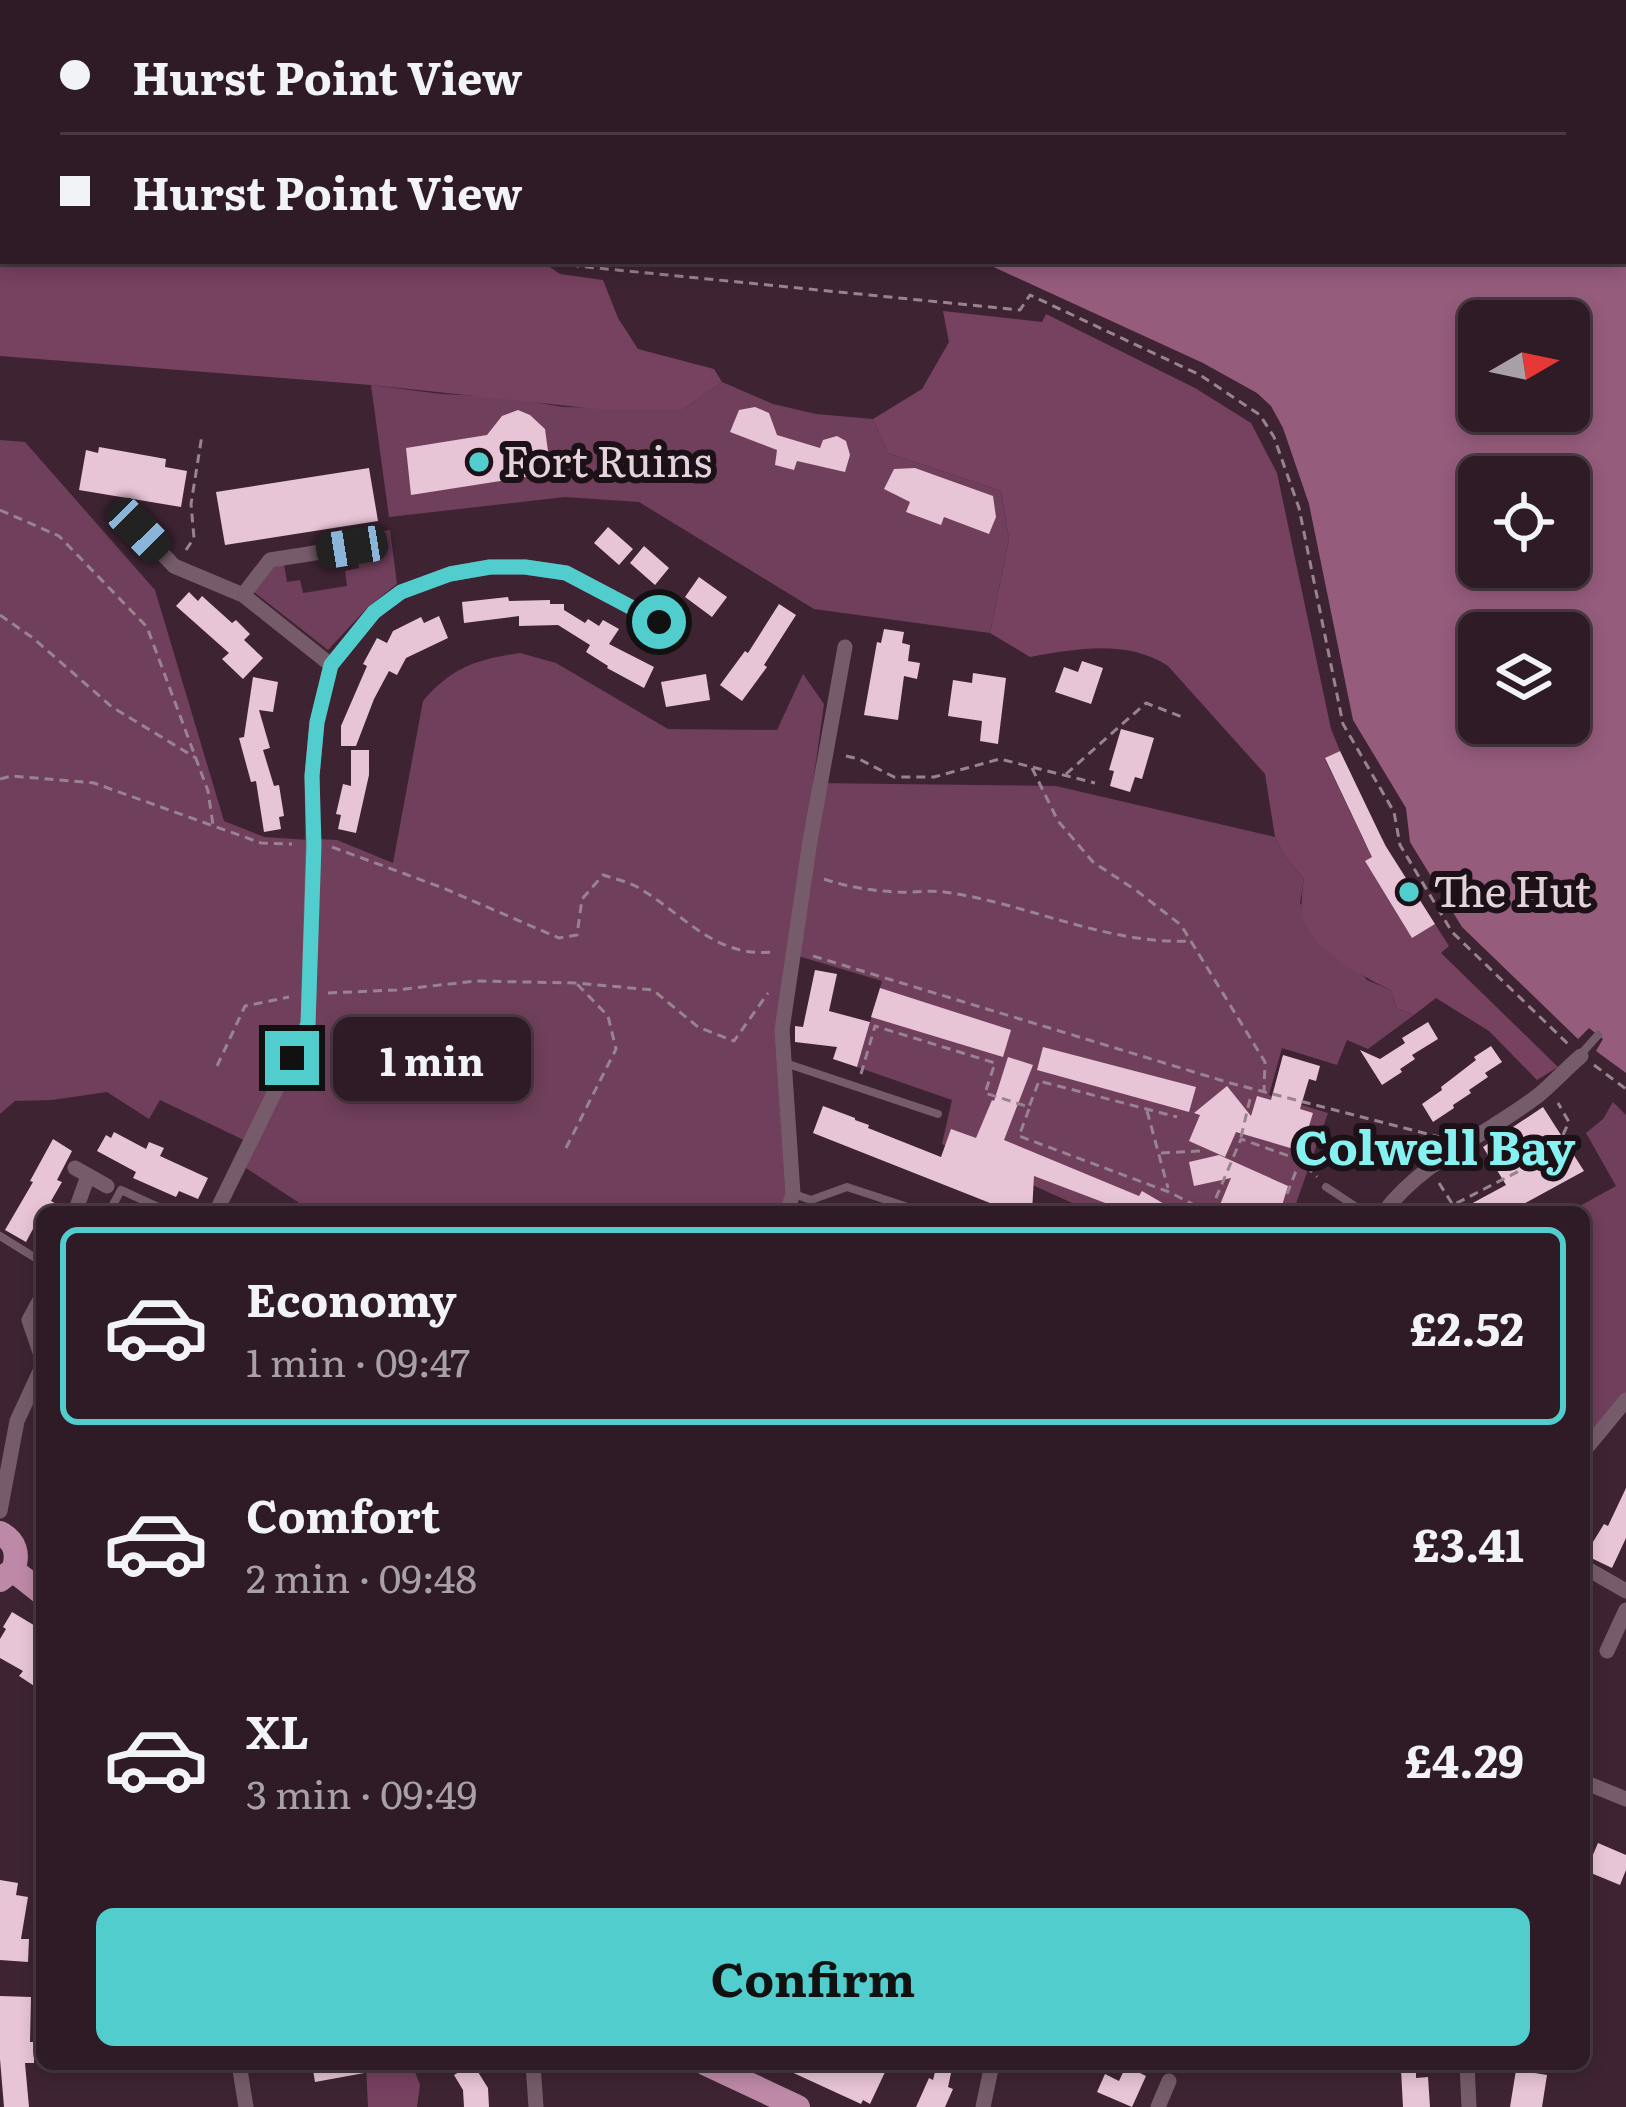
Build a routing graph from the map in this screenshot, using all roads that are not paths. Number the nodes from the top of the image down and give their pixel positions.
1 (139, 530) dead end
2 (352, 547) dead end
3 (243, 595) junction
4 (659, 622) dead end
5 (845, 647) dead end
6 (331, 665) junction
7 (1598, 1035) dead end
8 (1580, 1056) joint
9 (784, 1063) junction
10 (938, 1114) dead end
11 (106, 1186) dead end
12 (1326, 1186) road end
13 (793, 1194) junction
14 (76, 1206) edge
15 (112, 1206) edge
16 (156, 1206) edge
17 (219, 1206) edge
18 (789, 1206) edge
19 (904, 1206) edge
20 (1355, 1206) edge
21 (1389, 1206) edge
22 (0, 1236) edge
23 (36, 1258) edge
24 (36, 1307) edge
25 (36, 1340) edge
26 (36, 1380) edge
27 (1626, 1400) edge
28 (1590, 1444) edge
29 (0, 1511) edge
30 (0, 1533) edge
31 (1590, 1570) edge
32 (6, 1575) edge
33 (36, 1590) edge
34 (1626, 1591) edge
35 (1626, 1610) edge
36 (1607, 1651) dead end
37 (1590, 1784) edge
38 (1626, 1798) edge
39 (240, 2070) edge
40 (533, 2070) edge
41 (719, 2070) edge
42 (991, 2070) edge
43 (1467, 2070) edge
44 (1169, 2081) dead end
45 (246, 2107) edge
46 (536, 2107) edge
47 (798, 2107) edge
48 (983, 2107) edge
49 (1158, 2107) edge
50 (1469, 2107) edge

1 - 3 street
2 - 3 street
3 - 6 street
4 - 6 street
5 - 9 street
6 - 17 street
7 - 8 lane
8 - 21 street
9 - 10 lane
9 - 13 street
11 - 14 street
12 - 20 lane
13 - 18 street
13 - 19 lane
15 - 16 lane
22 - 23 lane
24 - 25 street
26 - 29 street
27 - 28 street
30 - 32 main road
31 - 34 street
32 - 33 main road
35 - 36 street
37 - 38 street
39 - 45 street
40 - 46 street
41 - 47 main road
42 - 48 street
43 - 50 street
44 - 49 street

